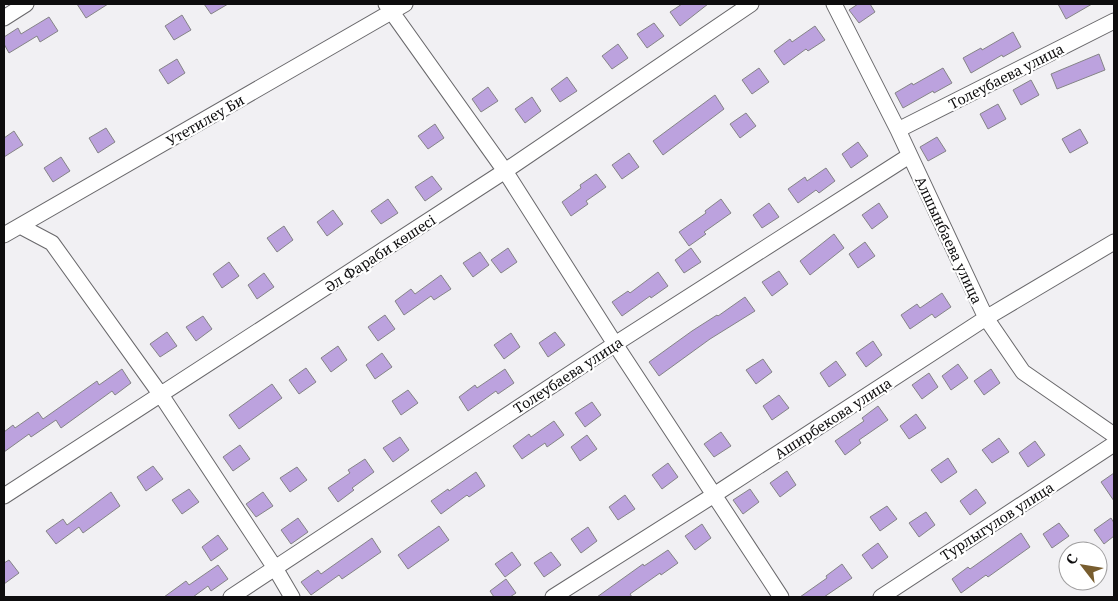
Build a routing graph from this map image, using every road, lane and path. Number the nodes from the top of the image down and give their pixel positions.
1 (26, 4) edge
2 (405, 4) edge
3 (751, 4) edge
4 (834, 4) edge
5 (389, 8) edge
6 (4, 18) edge
7 (1114, 21) edge
8 (898, 130) junction
9 (909, 156) junction
10 (505, 171) junction
11 (20, 226) junction
12 (4, 235) edge
13 (1114, 242) edge
14 (986, 318) junction
15 (615, 344) junction
16 (161, 395) junction
17 (1114, 435) edge
18 (1114, 444) edge
19 (714, 495) junction
20 (4, 496) edge
21 (275, 568) junction
22 (230, 597) edge
23 (292, 597) edge
24 (554, 597) edge
25 (781, 597) edge
26 (881, 597) edge

1 - 6 street
2 - 5 street, Утетилеу Би
3 - 10 street, Әл Фараби көшесі
4 - 8 street, Алшынбаева улица
5 - 10 street
5 - 11 street, Утетилеу Би
7 - 8 street, Толеубаева улица
8 - 9 street, Алшынбаева улица
9 - 14 street, Алшынбаева улица
9 - 15 street, Толеубаева улица
10 - 15 street
10 - 16 street, Әл Фараби көшесі
11 - 12 street, Утетилеу Би
11 - 16 street
13 - 14 street, Аширбекова улица
14 - 17 street, Алшынбаева улица
14 - 19 street, Аширбекова улица
15 - 19 street
15 - 21 street, Толеубаева улица
16 - 20 street, Әл Фараби көшесі
16 - 21 street
18 - 26 street, Турлыгулов улица
19 - 24 street, Аширбекова улица
19 - 25 street
21 - 22 street, Толеубаева улица
21 - 23 street

